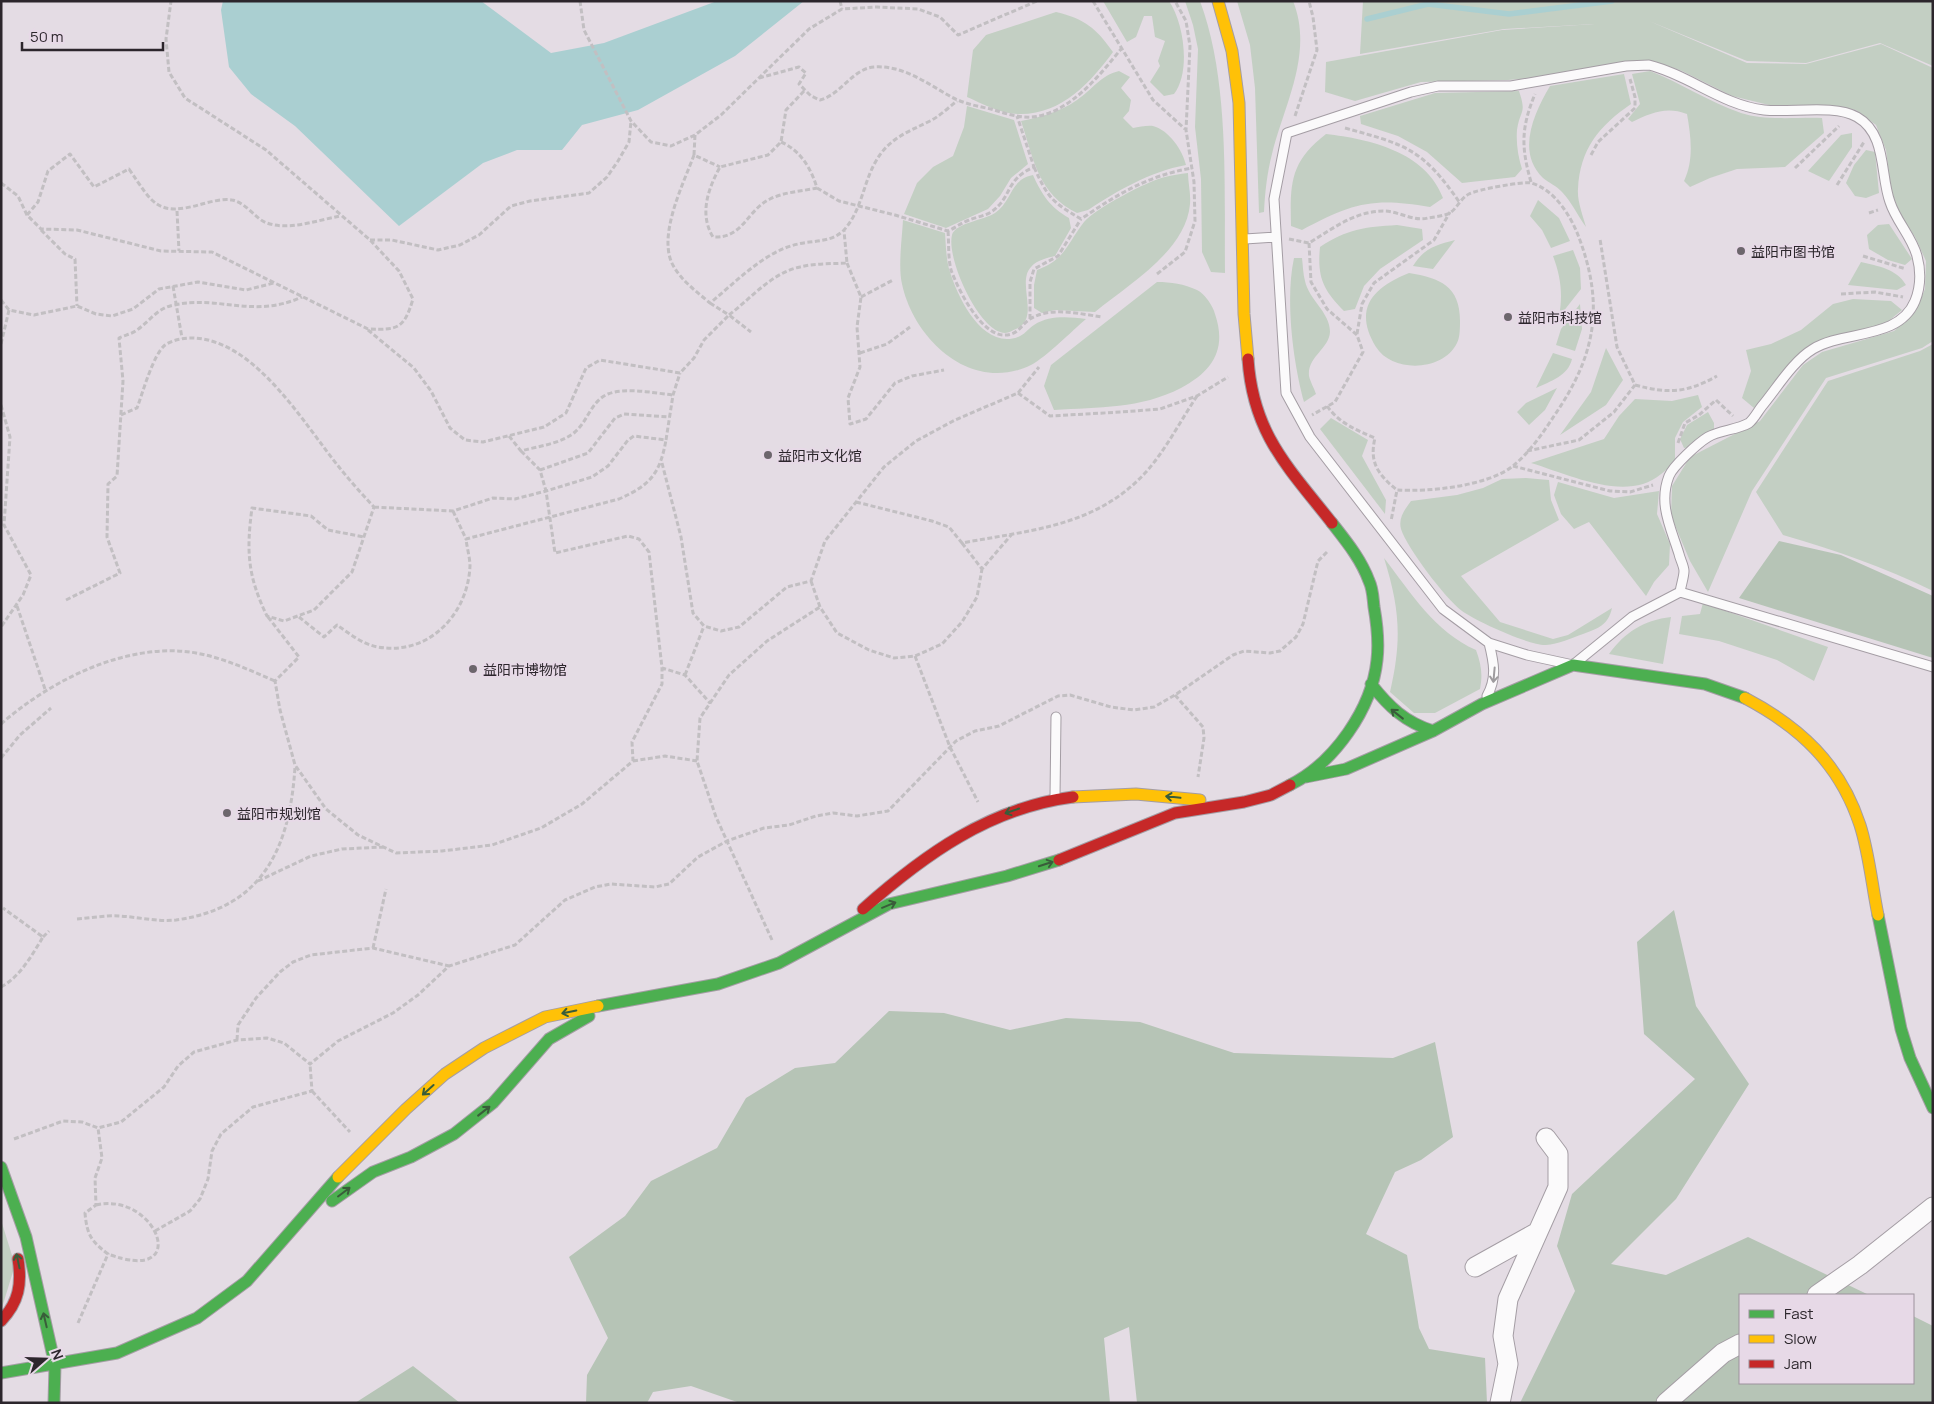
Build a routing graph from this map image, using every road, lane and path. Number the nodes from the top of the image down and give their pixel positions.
1 (171, 1) edge
2 (580, 1) edge
3 (840, 1) edge
4 (1037, 1) edge
5 (1092, 1) edge
6 (1175, 1) edge
7 (1218, 1) edge
8 (1309, 1) edge
9 (842, 9) junction
10 (1121, 49) junction
11 (1626, 66) junction
12 (758, 79) junction
13 (1540, 82) junction
14 (805, 90) junction
15 (957, 101) junction
16 (1850, 115) junction
17 (1017, 116) junction
18 (631, 121) junction
19 (1322, 122) junction
20 (1186, 130) junction
21 (1870, 130) junction
22 (1287, 133) junction
23 (696, 135) junction
24 (781, 142) junction
25 (694, 156) junction
26 (1591, 156) dead end
27 (720, 167) junction
28 (1034, 167) junction
29 (1192, 168) junction
30 (1795, 168) dead end
31 (1531, 182) junction
32 (1, 183) edge
33 (1837, 184) dead end
34 (817, 188) junction
35 (1460, 203) junction
36 (859, 207) junction
37 (178, 211) junction
38 (1450, 212) junction
39 (27, 215) junction
40 (340, 216) junction
41 (1081, 219) junction
42 (41, 229) junction
43 (844, 230) junction
44 (948, 232) junction
45 (1276, 237) junction
46 (1242, 239) junction
47 (1600, 239) dead end
48 (370, 240) junction
49 (1308, 244) junction
50 (179, 252) junction
51 (1863, 256) dead end
52 (847, 263) junction
53 (1157, 274) dead end
54 (1920, 274) junction
55 (893, 280) dead end
56 (275, 283) junction
57 (173, 286) junction
58 (1841, 294) dead end
59 (302, 297) junction
60 (861, 297) junction
61 (1916, 299) junction
62 (1, 300) edge
63 (710, 303) junction
64 (176, 304) junction
65 (77, 306) junction
66 (9, 310) junction
67 (729, 315) junction
68 (1102, 317) dead end
69 (1030, 319) junction
70 (910, 327) dead end
71 (368, 329) junction
72 (751, 332) dead end
73 (1357, 335) junction
74 (182, 338) junction
75 (1, 344) edge
76 (860, 353) junction
77 (1039, 367) dead end
78 (944, 370) dead end
79 (680, 372) junction
80 (1229, 376) dead end
81 (1717, 376) dead end
82 (1636, 384) junction
83 (1018, 393) junction
84 (673, 395) junction
85 (1197, 396) junction
86 (1, 405) edge
87 (1327, 406) junction
88 (121, 415) junction
89 (670, 417) junction
90 (1301, 421) junction
91 (509, 436) junction
92 (666, 440) junction
93 (521, 451) junction
94 (1526, 451) junction
95 (662, 463) junction
96 (1513, 466) junction
97 (540, 470) junction
98 (1669, 474) junction
99 (546, 490) junction
100 (1397, 490) junction
101 (856, 502) junction
102 (374, 507) junction
103 (453, 511) junction
104 (549, 517) junction
105 (1012, 534) junction
106 (364, 537) junction
107 (466, 539) junction
108 (1388, 540) junction
109 (962, 543) junction
110 (1330, 550) dead end
111 (982, 569) junction
112 (811, 581) junction
113 (1680, 592) junction
114 (66, 600) dead end
115 (16, 605) junction
116 (820, 607) junction
117 (267, 616) junction
118 (299, 617) junction
119 (704, 626) junction
120 (1, 627) edge
121 (1489, 643) junction
122 (915, 656) junction
123 (1573, 665) junction
124 (1933, 667) edge
125 (662, 668) junction
126 (685, 675) junction
127 (275, 681) junction
128 (1371, 684) junction
129 (46, 692) junction
130 (1176, 695) junction
131 (710, 703) junction
132 (1482, 704) junction
133 (51, 708) dead end
134 (1056, 717) dead end
135 (1, 724) edge
136 (1433, 730) junction
137 (950, 747) junction
138 (1, 758) edge
139 (633, 761) junction
140 (698, 761) junction
141 (295, 765) junction
142 (1198, 777) dead end
143 (1306, 777) junction
144 (1056, 798) junction
145 (978, 803) dead end
146 (1221, 805) junction
147 (727, 841) junction
148 (383, 847) junction
149 (255, 882) junction
150 (386, 889) dead end
151 (2, 908) edge
152 (77, 919) dead end
153 (845, 926) junction
154 (49, 931) dead end
155 (43, 937) junction
156 (772, 940) dead end
157 (373, 948) junction
158 (449, 966) junction
159 (1, 987) edge
160 (616, 1002) junction
161 (237, 1040) junction
162 (310, 1064) junction
163 (312, 1090) junction
164 (1933, 1108) edge
165 (98, 1128) junction
166 (350, 1132) dead end
167 (1546, 1138) dead end
168 (14, 1139) dead end
169 (1, 1167) edge
170 (1, 1183) edge
171 (96, 1205) junction
172 (1933, 1207) edge
173 (154, 1231) junction
174 (1536, 1233) junction
175 (279, 1244) junction
176 (108, 1254) junction
177 (1475, 1267) dead end
178 (1818, 1294) edge
179 (1, 1321) edge
180 (78, 1323) dead end
181 (1739, 1345) edge
182 (55, 1365) junction
183 (1, 1373) edge
184 (54, 1403) edge
185 (1500, 1403) edge
186 (1666, 1403) edge

1 - 40 path
2 - 18 path
3 - 9 path
4 - 9 path
5 - 10 path
6 - 20 path
7 - 46 main road
8 - 22 path
9 - 12 path
10 - 17 path
10 - 20 path
11 - 13 lane
11 - 16 lane
11 - 26 path
12 - 14 path
12 - 23 path
13 - 19 lane
13 - 31 path
14 - 15 path
14 - 24 path
15 - 17 path
15 - 36 path
16 - 21 lane
16 - 30 path
17 - 28 path
18 - 23 path
18 - 48 path
19 - 22 lane
19 - 35 path
20 - 29 path
21 - 33 path
21 - 54 lane
22 - 45 lane
23 - 25 path
24 - 27 path
24 - 34 path
25 - 27 path
25 - 63 path
27 - 34 path
28 - 41 path
28 - 44 path
29 - 41 path
29 - 53 path
31 - 35 path
31 - 94 path
32 - 39 path
34 - 36 path
35 - 38 path
36 - 43 path
36 - 44 path
37 - 39 path
37 - 40 path
37 - 50 path
38 - 49 path
38 - 73 path
39 - 42 path
40 - 48 path
41 - 69 path
42 - 50 path
42 - 65 path
43 - 52 path
43 - 63 path
44 - 69 path
45 - 46 lane
45 - 49 path
45 - 90 lane
46 - 128 main road
47 - 82 path
48 - 71 path
49 - 73 path
50 - 56 path
51 - 54 path
52 - 60 path
52 - 67 path
54 - 61 lane
55 - 60 path
56 - 57 path
56 - 59 path
57 - 64 path
57 - 65 path
58 - 61 path
59 - 64 path
59 - 71 path
60 - 76 path
61 - 98 lane
62 - 66 path
63 - 67 path
64 - 74 path
64 - 88 path
65 - 66 path
66 - 75 path
67 - 72 path
67 - 79 path
68 - 69 path
70 - 76 path
71 - 91 path
73 - 87 path
74 - 88 path
74 - 102 path
76 - 78 path
77 - 83 path
79 - 84 path
79 - 91 path
80 - 85 path
81 - 82 path
82 - 94 path
83 - 85 path
83 - 101 path
84 - 89 path
84 - 93 path
85 - 105 path
86 - 115 path
87 - 90 path
87 - 100 path
88 - 114 path
89 - 92 path
89 - 97 path
90 - 108 lane
91 - 93 path
92 - 95 path
92 - 99 path
93 - 97 path
94 - 96 path
95 - 104 path
95 - 119 path
96 - 98 path
96 - 100 path
97 - 99 path
98 - 113 lane
99 - 103 path
99 - 104 path
100 - 108 path
101 - 109 path
101 - 112 path
102 - 103 path
102 - 106 path
103 - 107 path
104 - 107 path
104 - 125 path
105 - 109 path
105 - 111 path
106 - 117 path
106 - 118 path
107 - 118 path
108 - 121 lane
109 - 111 path
110 - 130 path
111 - 122 path
112 - 116 path
112 - 119 path
113 - 123 lane
113 - 124 lane
115 - 120 path
115 - 129 path
116 - 122 path
116 - 131 path
117 - 118 path
117 - 127 path
119 - 126 path
121 - 123 lane
121 -> 132 lane
122 - 137 path
123 - 132 main road
123 - 164 main road
125 - 126 path
125 - 139 path
126 - 131 path
127 - 129 path
127 - 141 path
136 -> 128 main road
128 - 143 main road
129 - 135 path
130 - 137 path
130 - 142 path
131 - 140 path
132 - 136 main road
133 - 138 path
134 - 144 lane
136 - 143 main road
137 - 145 path
137 - 147 path
139 - 140 path
139 - 148 path
140 - 147 path
141 - 148 path
141 - 149 path
143 - 146 main road
146 -> 144 main road
144 -> 153 main road
153 -> 146 main road
147 - 156 path
147 - 158 path
148 - 149 path
149 - 152 path
150 - 157 path
151 - 155 path
153 - 160 main road
154 - 155 path
155 - 159 path
157 - 158 path
157 - 161 path
158 - 162 path
175 -> 160 main road
160 -> 175 main road
161 - 162 path
161 - 165 path
162 - 163 path
163 - 166 path
163 - 173 path
165 - 168 path
165 - 171 path
167 - 174 street
182 -> 169 main road
179 -> 170 main road
171 - 173 path
171 - 176 path
172 - 178 street
173 - 176 path
174 - 177 street
174 - 185 street
175 - 182 main road
176 - 180 path
181 - 186 street
182 - 183 main road
182 - 184 main road

